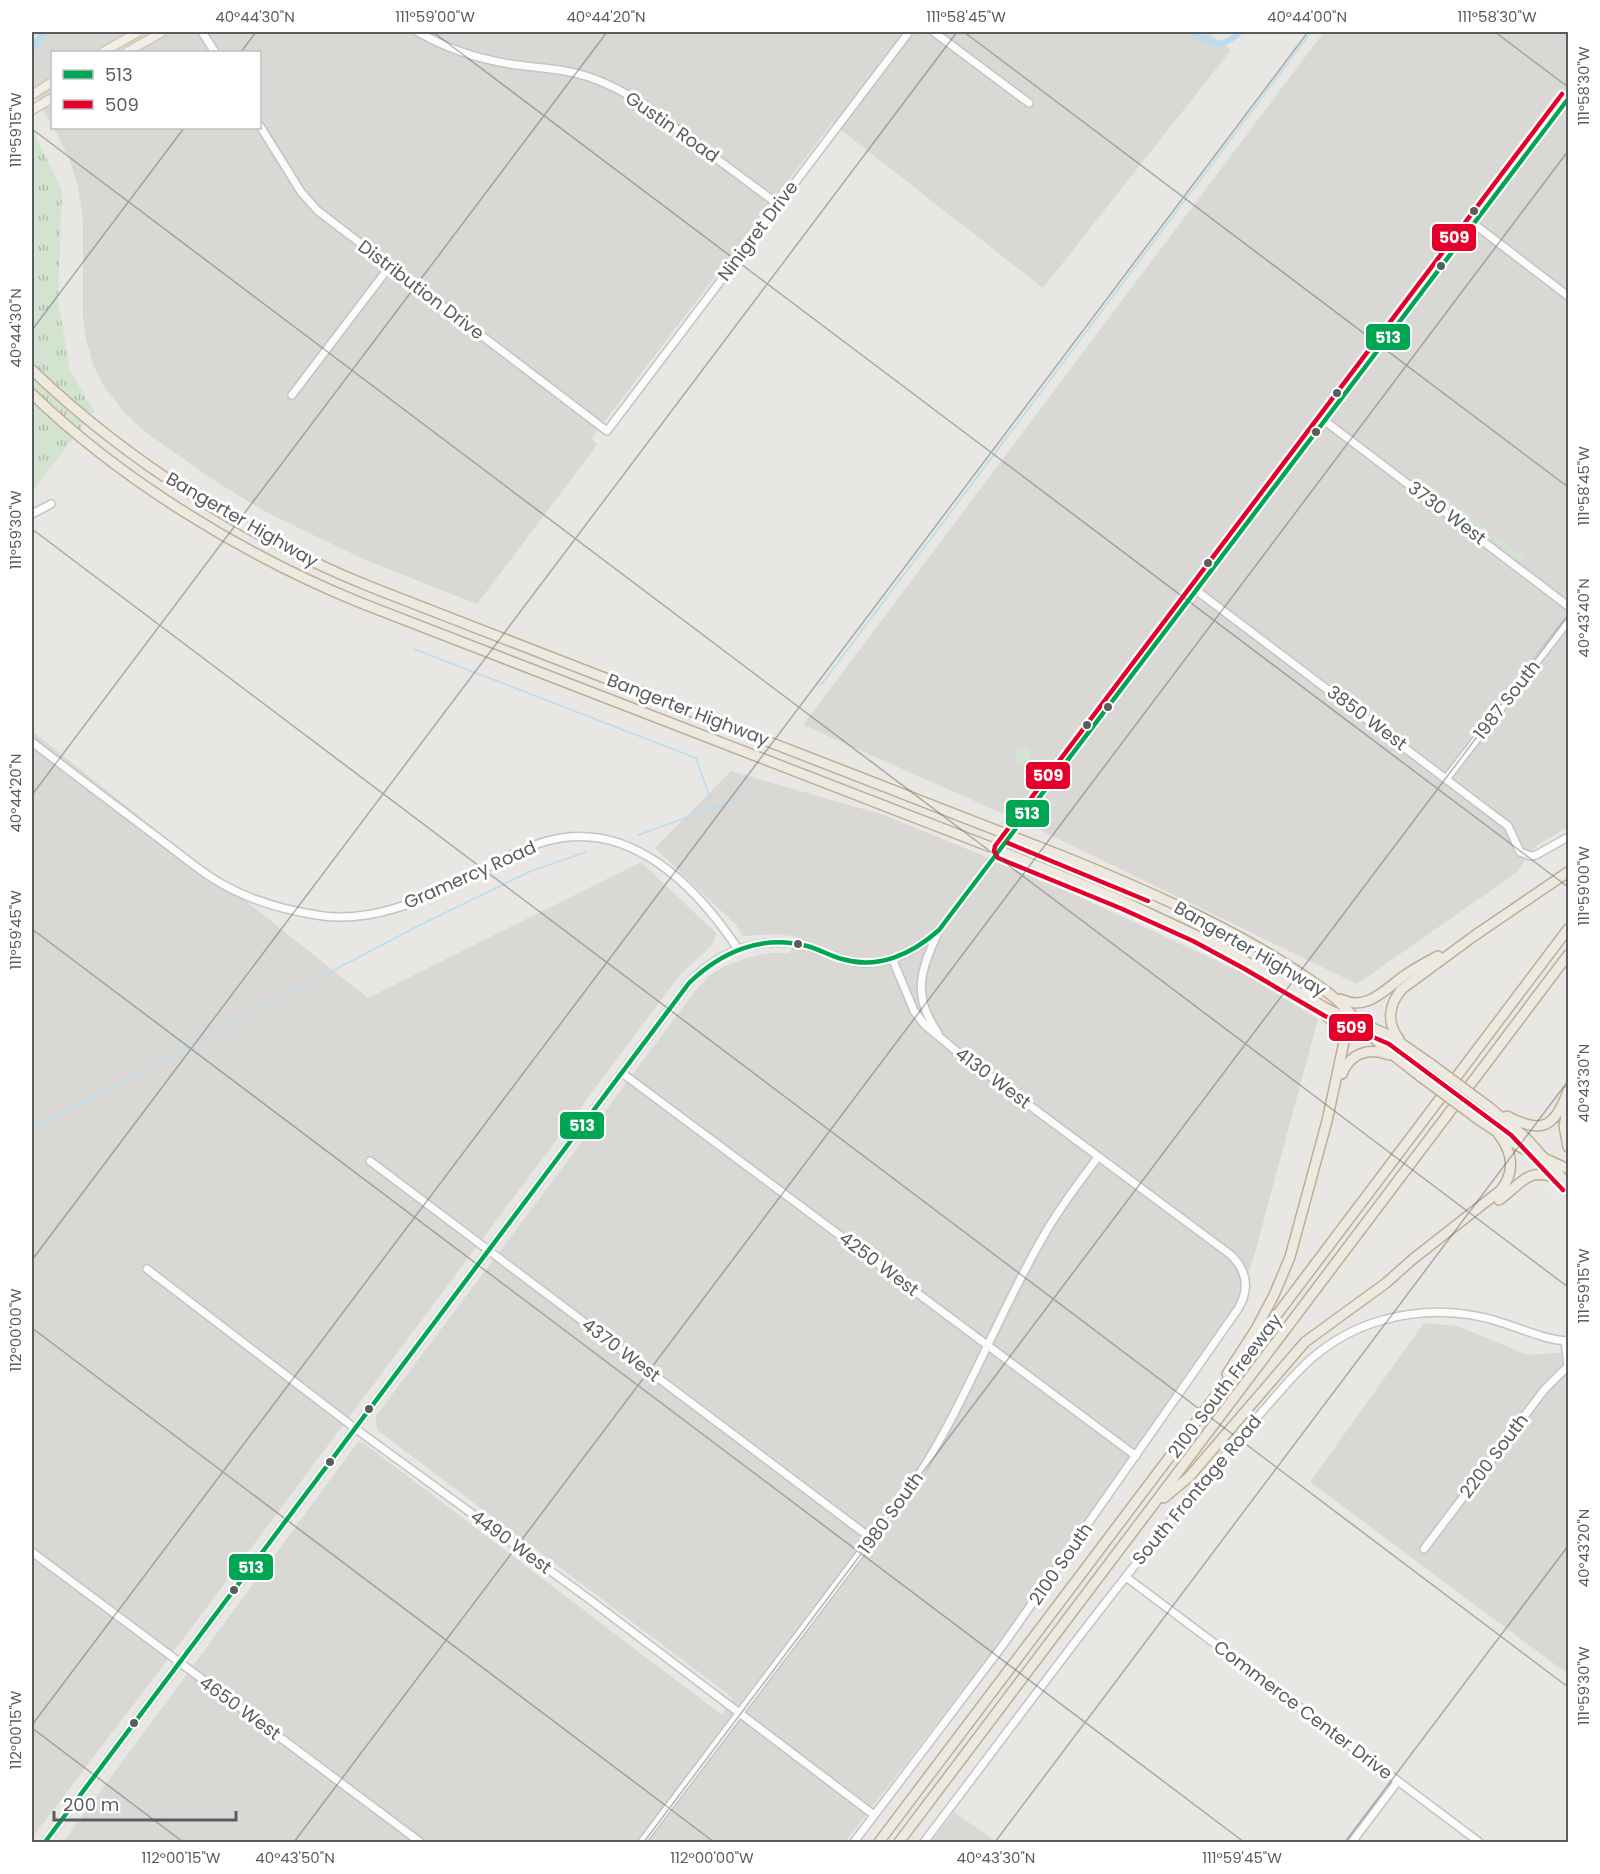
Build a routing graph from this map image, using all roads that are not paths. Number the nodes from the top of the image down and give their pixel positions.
1 (138, 32) edge
2 (162, 32) edge
3 (202, 32) edge
4 (418, 32) edge
5 (909, 32) edge
6 (934, 32) edge
7 (105, 51) edge
8 (129, 51) edge
9 (214, 51) edge
10 (51, 83) edge
11 (32, 95) edge
12 (51, 99) edge
13 (1569, 99) edge
14 (1029, 103) dead end
15 (32, 111) edge
16 (261, 128) edge
17 (778, 205) junction
18 (1474, 224) junction
19 (390, 266) junction
20 (1569, 296) edge
21 (32, 370) edge
22 (32, 394) edge
23 (292, 394) dead end
24 (1325, 421) junction
25 (608, 431) joint
26 (51, 504) dead end
27 (32, 514) edge
28 (1197, 591) junction
29 (1569, 606) edge
30 (1569, 621) edge
31 (32, 742) edge
32 (1446, 778) junction
33 (1011, 836) junction
34 (1569, 837) edge
35 (1000, 850) junction
36 (1569, 872) edge
37 (1569, 929) edge
38 (939, 930) junction
39 (1474, 936) junction
40 (738, 949) junction
41 (1569, 955) edge
42 (892, 958) junction
43 (1292, 988) junction
44 (1333, 996) junction
45 (1360, 1023) junction
46 (946, 1042) junction
47 (1404, 1044) junction
48 (1394, 1057) junction
49 (622, 1073) junction
50 (1569, 1091) edge
51 (1569, 1105) edge
52 (1488, 1107) junction
53 (1327, 1121) junction
54 (1499, 1135) junction
55 (1569, 1147) edge
56 (1098, 1157) junction
57 (1544, 1158) junction
58 (370, 1161) dead end
59 (1569, 1169) edge
60 (1567, 1183) edge
61 (489, 1251) junction
62 (1413, 1259) junction
63 (147, 1269) dead end
64 (1245, 1274) joint
65 (1567, 1341) edge
66 (988, 1345) junction
67 (1568, 1366) edge
68 (356, 1429) junction
69 (1136, 1456) junction
70 (1149, 1512) junction
71 (1121, 1524) junction
72 (872, 1539) junction
73 (1424, 1550) dead end
74 (32, 1552) edge
75 (1126, 1577) junction
76 (180, 1664) junction
77 (739, 1714) junction
78 (1398, 1782) junction
79 (874, 1815) junction
80 (45, 1842) edge
81 (420, 1842) edge
82 (642, 1842) edge
83 (854, 1842) edge
84 (879, 1842) edge
85 (899, 1842) edge
86 (924, 1842) edge
87 (1352, 1842) edge
88 (1479, 1842) edge

1 - 7 main road
2 - 8 main road
3 - 9 street
4 - 17 street, Gustin Road
5 - 17 street, Ninigret Drive
6 - 14 street
10 - 11 main road
12 - 15 main road
13 - 18 street
16 - 19 street, Distribution Drive
17 - 25 street, Ninigret Drive
18 - 20 street
18 - 24 street
19 - 23 street
19 - 25 street, Distribution Drive
21 - 33 highway, Bangerter Highway
22 - 35 highway, Bangerter Highway
24 - 28 street
24 - 29 street, 3730 West
26 - 27 street
28 - 32 street, 3850 West
28 - 33 street
30 - 32 street, 1987 South
31 - 40 street, Gramercy Road
32 - 34 street, 3850 West
33 - 35 street
33 - 44 highway, Bangerter Highway
35 - 38 street
35 - 43 highway, Bangerter Highway
36 - 39 highway
37 - 71 highway, 2100 South Freeway
38 - 42 street
38 - 46 street
39 - 44 highway
39 - 47 highway
40 - 42 street
40 - 49 street
41 - 70 highway, 2100 South Freeway
42 - 46 street, 4130 West
43 - 45 highway, Bangerter Highway
43 - 53 highway
44 - 45 highway, Bangerter Highway
45 - 47 highway, Bangerter Highway
45 - 48 highway, Bangerter Highway
46 - 56 street, 4130 West
47 - 52 highway, Bangerter Highway, bridge
48 - 53 highway
48 - 54 highway, Bangerter Highway, bridge
49 - 61 street
49 - 66 street, 4250 West
50 - 52 highway
51 - 55 highway
52 - 57 highway, Bangerter Highway
53 - 71 highway
54 - 57 highway, Bangerter Highway
54 - 62 highway
56 - 64 street, 4130 West
56 - 66 street, 1980 South
57 - 59 highway, Bangerter Highway
57 - 60 highway, Bangerter Highway
58 - 61 street, 4370 West
60 - 62 highway
61 - 68 street
61 - 72 street, 4370 West
62 - 70 highway
63 - 68 street, 4490 West
64 - 69 street, 2100 South
65 - 67 street, 2200 South
65 - 75 street, South Frontage Road
66 - 69 street, 4250 West
66 - 72 street, 1980 South
67 - 73 street, 2200 South
68 - 76 street
68 - 77 street, 4490 West
69 - 79 street, 2100 South
70 - 85 highway, 2100 South Freeway
71 - 84 highway, 2100 South Freeway
72 - 77 street, 1980 South
74 - 76 street, 4650 West
75 - 78 street, Commerce Center Drive
75 - 86 street, South Frontage Road
76 - 80 street
76 - 81 street, 4650 West
77 - 79 street, 4490 West
77 - 82 street, 1980 South
78 - 87 street
78 - 88 street, Commerce Center Drive
79 - 83 street, 2100 South

